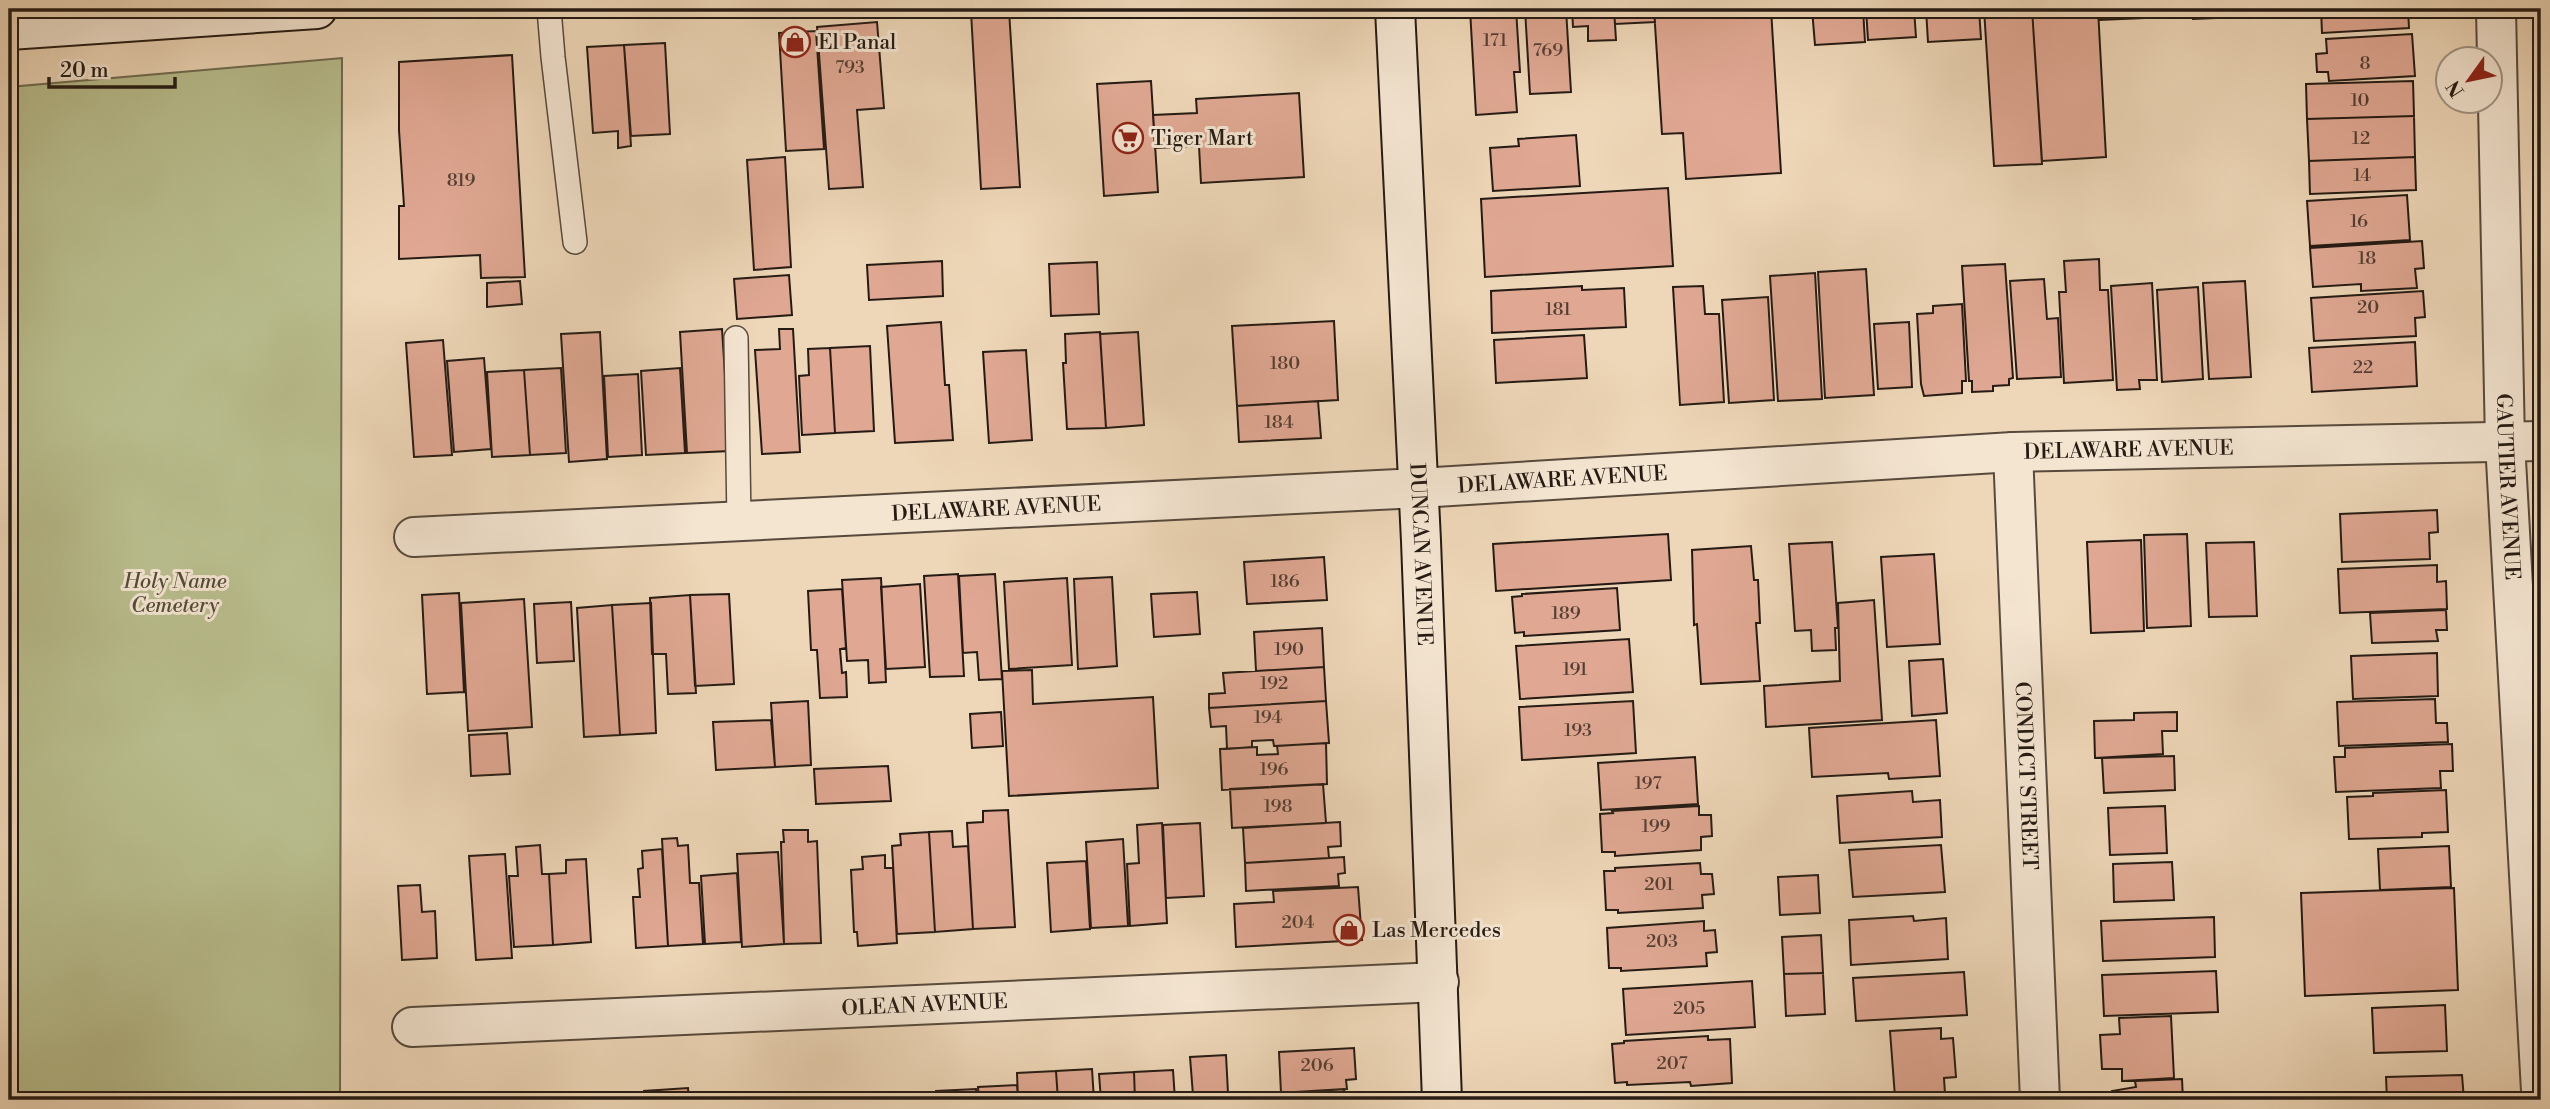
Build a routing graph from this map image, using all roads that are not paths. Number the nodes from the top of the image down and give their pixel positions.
1 (317, 9) edge
2 (549, 9) edge
3 (1395, 9) edge
4 (2496, 9) edge
5 (80, 17) edge
6 (9, 30) edge
7 (575, 242) dead end
8 (736, 338) dead end
9 (2523, 442) edge
10 (2013, 452) junction
11 (1419, 488) junction
12 (739, 521) junction
13 (414, 537) dead end
14 (1439, 982) junction
15 (412, 1027) dead end
16 (2541, 1091) edge
17 (1443, 1100) edge
18 (2040, 1100) edge

1 - 5 street
2 - 7 lane
3 - 11 street, DUNCAN AVENUE
4 - 9 street, GAUTIER AVENUE
5 - 6 street
8 - 12 lane
9 - 10 street, DELAWARE AVENUE
9 - 16 street, GAUTIER AVENUE
10 - 11 street, DELAWARE AVENUE
10 - 18 street, CONDICT STREET
11 - 12 street, DELAWARE AVENUE
11 - 14 street, DUNCAN AVENUE
12 - 13 street, DELAWARE AVENUE
14 - 15 street, OLEAN AVENUE
14 - 17 street, DUNCAN AVENUE

